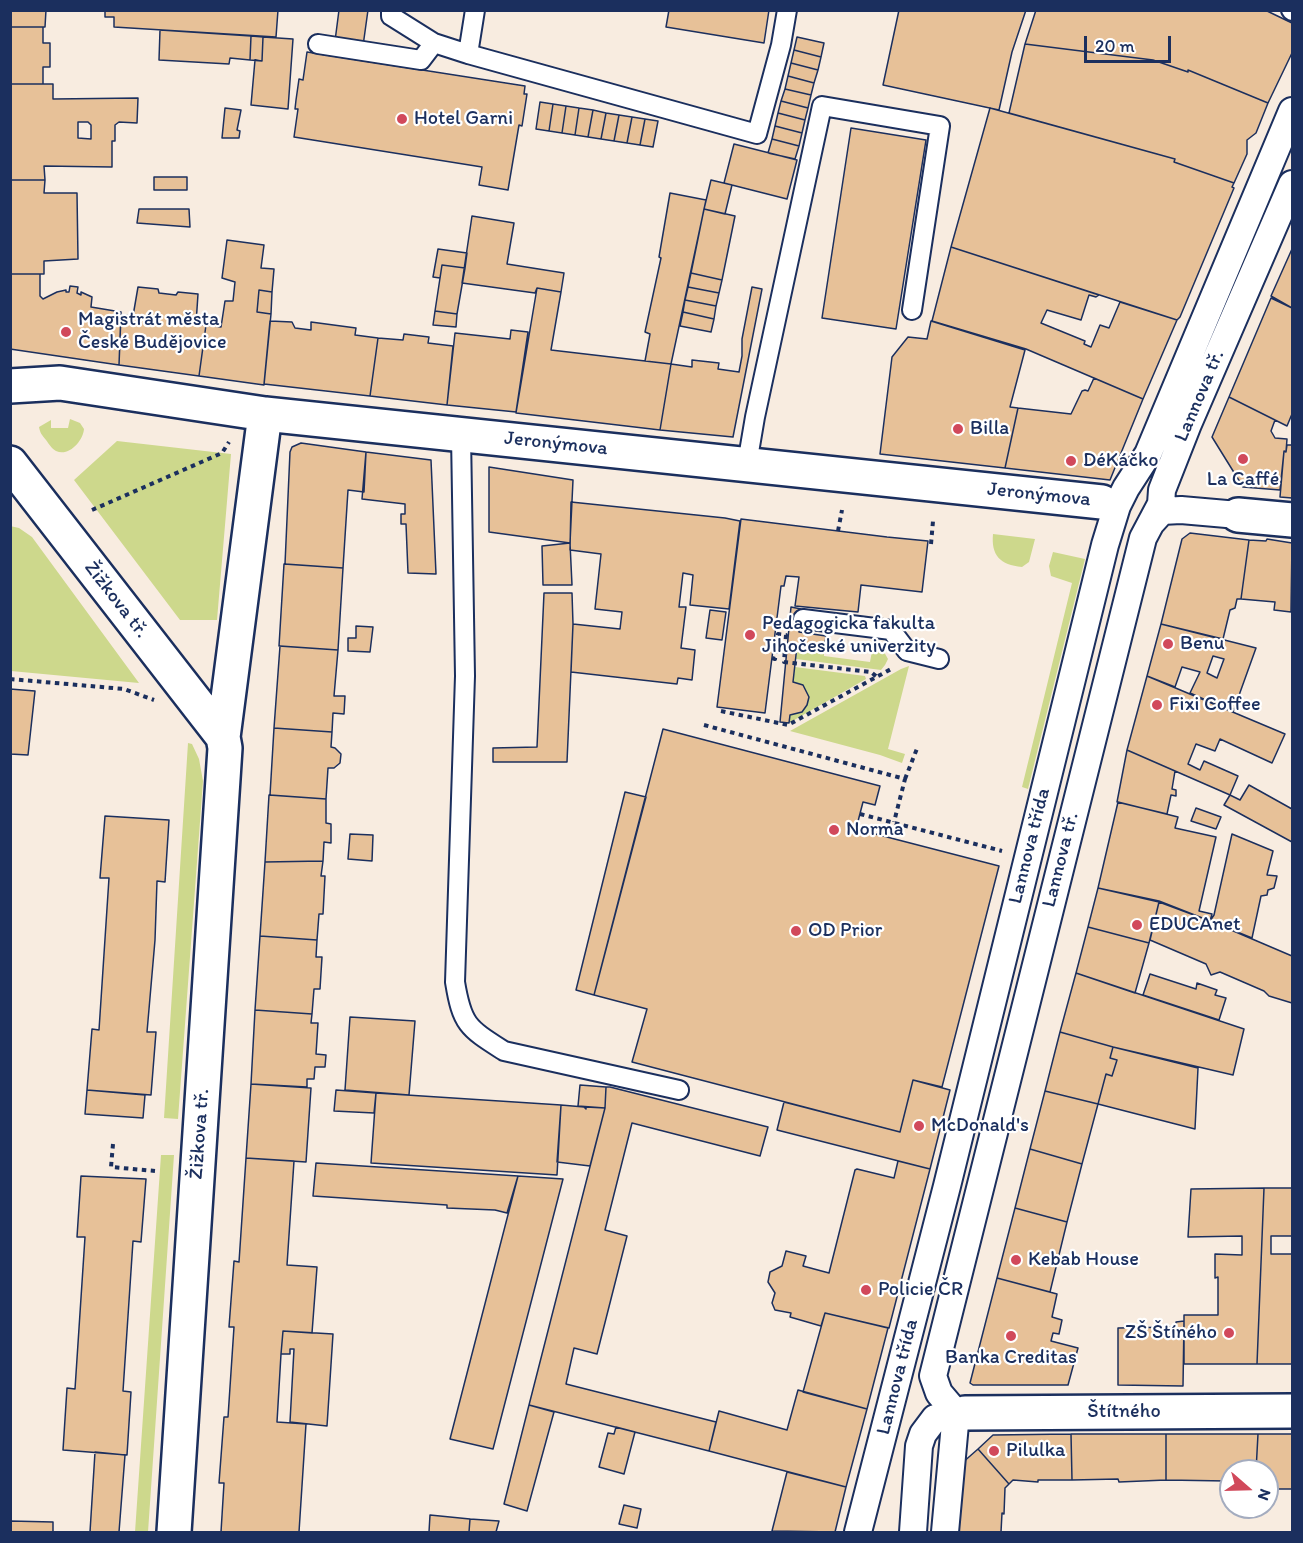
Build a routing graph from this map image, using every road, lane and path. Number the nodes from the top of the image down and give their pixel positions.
1 (391, 10) edge
2 (476, 10) edge
3 (787, 10) edge
4 (434, 43) junction
5 (318, 44) dead end
6 (468, 54) junction
7 (1293, 111) edge
8 (1293, 184) edge
9 (912, 310) dead end
10 (10, 386) edge
11 (265, 414) junction
12 (461, 435) junction
13 (229, 442) dead end
14 (1148, 454) junction
15 (10, 463) edge
16 (747, 464) junction
17 (1165, 481) junction
18 (1109, 504) junction
19 (92, 510) dead end
20 (842, 510) dead end
21 (1193, 511) junction
22 (1238, 515) joint
23 (1293, 520) edge
24 (933, 521) dead end
25 (1152, 522) junction
26 (838, 531) dead end
27 (931, 544) dead end
28 (803, 619) dead end
29 (772, 658) dead end
30 (939, 659) dead end
31 (902, 664) dead end
32 (877, 677) junction
33 (10, 679) edge
34 (158, 701) dead end
35 (721, 711) dead end
36 (704, 725) dead end
37 (223, 737) junction
38 (918, 746) dead end
39 (905, 779) junction
40 (860, 814) dead end
41 (894, 822) junction
42 (1027, 858) junction
43 (680, 1090) dead end
44 (113, 1144) dead end
45 (155, 1171) dead end
46 (937, 1183) junction
47 (977, 1193) junction
48 (1293, 1411) edge
49 (961, 1413) junction
50 (174, 1533) edge
51 (858, 1533) edge
52 (913, 1533) edge
53 (945, 1533) edge

1 - 4 lane
2 - 6 lane
3 - 6 lane
4 - 5 lane
4 - 6 lane
7 - 14 street, Lannova tř.
8 - 17 street, Lannova tř.
9 - 16 lane
10 - 11 street, Jeronýmova
11 - 12 street, Jeronýmova
11 - 37 street, Žižkova tř.
12 - 16 street, Jeronýmova
12 - 43 lane
13 - 19 path
14 - 17 street
14 - 18 street, Lannova třída
15 - 37 street, Žižkova tř.
16 - 18 street, Jeronýmova
17 - 21 street
17 - 25 street, Lannova tř.
18 - 42 street, Lannova třída
20 - 26 path
21 - 22 street
21 - 25 street
22 - 23 street
24 - 27 path
25 - 47 street, Lannova tř.
28 - 30 lane
29 - 32 path
31 - 32 path
32 - 35 path
33 - 34 path
36 - 39 path
37 - 50 street, Žižkova tř.
38 - 39 path
39 - 41 path
40 - 41 path
41 - 42 path
42 - 46 street, Lannova třída
44 - 45 path
46 - 47 street
46 - 51 street, Lannova třída
47 - 49 street, Lannova tř.
48 - 49 street, Štítného
49 - 52 street
49 - 53 street

